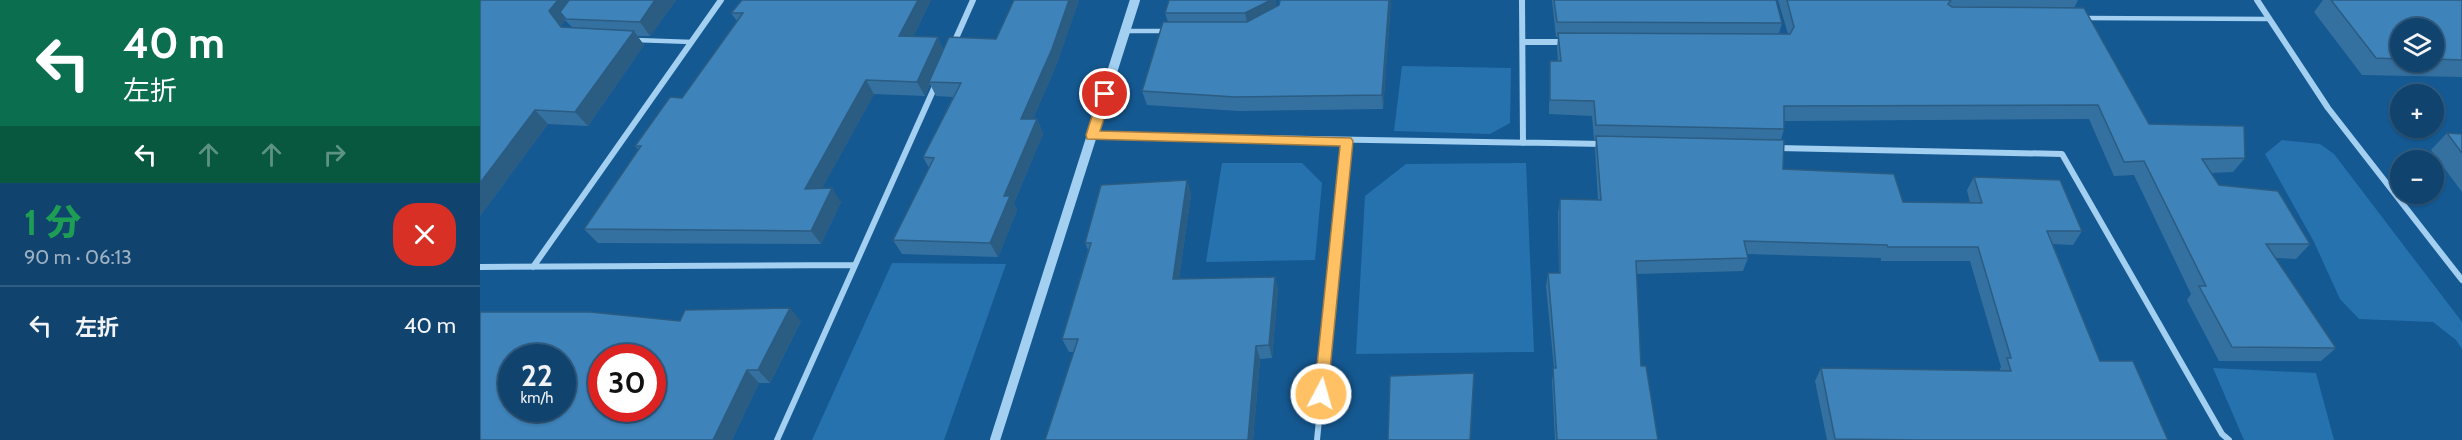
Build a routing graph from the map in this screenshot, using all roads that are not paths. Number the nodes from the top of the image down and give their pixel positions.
1 (722, 0) edge
2 (973, 0) edge
3 (1135, 0) edge
4 (1522, 0) edge
5 (2257, 0) edge
6 (2078, 18) edge
7 (2269, 19) junction
8 (1125, 31) junction
9 (1170, 31) edge
10 (622, 39) edge
11 (692, 42) junction
12 (1524, 42) junction
13 (1571, 42) edge
14 (950, 53) edge
15 (940, 74) edge
16 (1092, 135) junction
17 (1347, 141) junction
18 (1523, 143) junction
19 (1607, 145) edge
20 (1762, 148) edge
21 (855, 265) junction
22 (480, 267) edge
23 (533, 267) junction
24 (2462, 280) edge
25 (777, 440) edge
26 (995, 440) edge
27 (1317, 440) edge
28 (2229, 440) edge

1 - 11 street
2 - 14 street
3 - 8 street
4 - 12 street
5 - 7 street
6 - 7 lane
7 - 24 street
8 - 9 lane
8 - 16 street
10 - 11 lane
11 - 23 street
12 - 13 street
12 - 18 street
15 - 21 street
16 - 17 street
16 - 26 street
17 - 18 street
17 - 27 street
18 - 19 street
20 - 28 street
21 - 23 street
21 - 25 street
22 - 23 street

